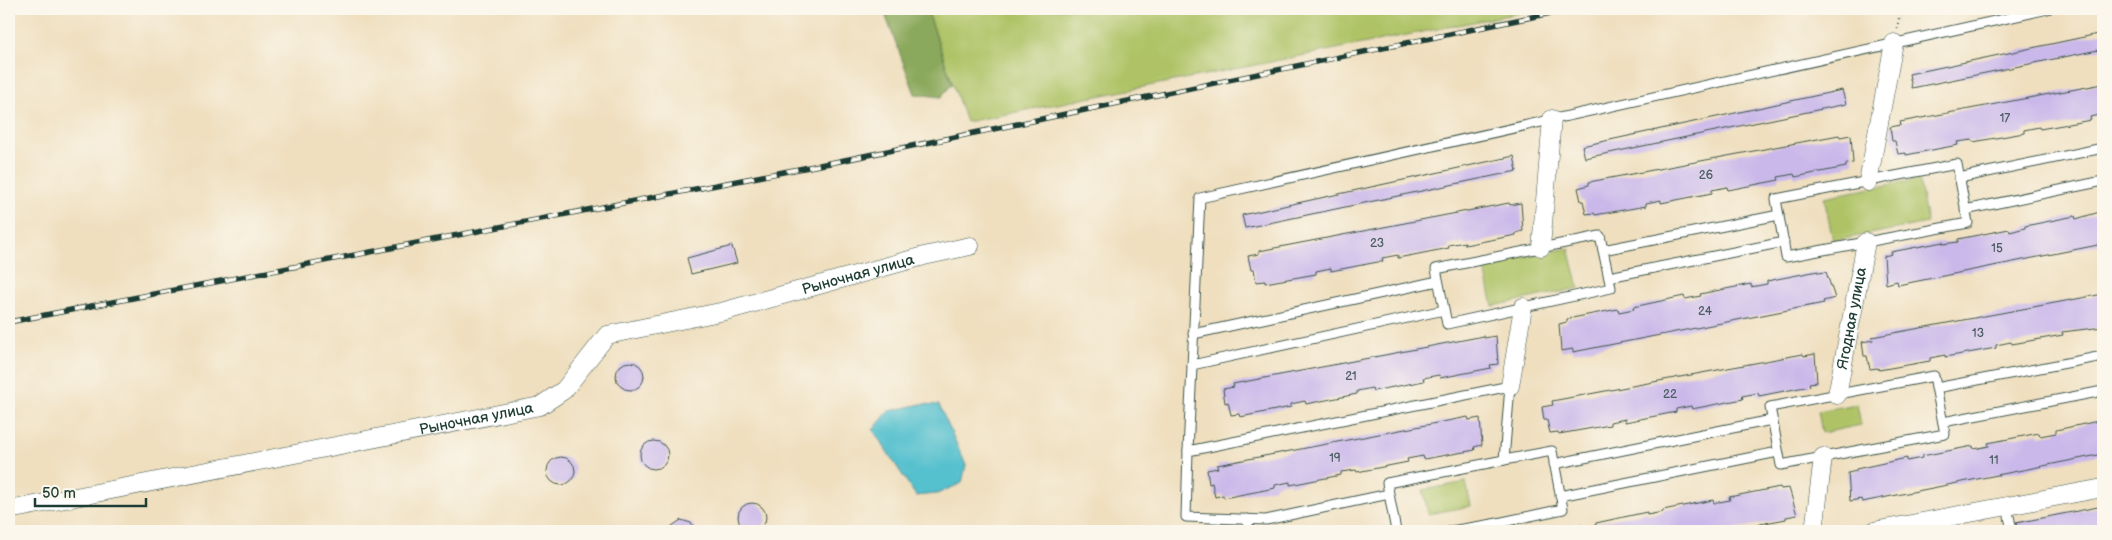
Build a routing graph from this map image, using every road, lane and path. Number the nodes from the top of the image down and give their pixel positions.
1 (1901, 9) edge
2 (2048, 9) edge
3 (1894, 43) junction
4 (1552, 120) junction
5 (2103, 148) edge
6 (1959, 178) junction
7 (2103, 181) edge
8 (1868, 182) junction
9 (1965, 210) junction
10 (1779, 215) junction
11 (1784, 242) junction
12 (1866, 242) junction
13 (970, 246) dead end
14 (1541, 247) junction
15 (1604, 250) junction
16 (1609, 277) junction
17 (1438, 281) junction
18 (1523, 307) junction
19 (1444, 310) junction
20 (1193, 334) junction
21 (2103, 356) edge
22 (1192, 365) junction
23 (1510, 386) junction
24 (1936, 388) junction
25 (2103, 391) edge
26 (1837, 395) junction
27 (1772, 420) junction
28 (1943, 422) junction
29 (1188, 451) junction
30 (1778, 452) junction
31 (1823, 457) junction
32 (1504, 460) junction
33 (1554, 464) junction
34 (2103, 488) edge
35 (1389, 494) junction
36 (1560, 496) junction
37 (2007, 506) junction
38 (9, 510) edge
39 (1247, 519) junction
40 (1494, 527) edge
41 (1249, 531) edge
42 (1393, 531) edge
43 (1451, 531) edge
44 (1814, 531) edge
45 (1874, 531) edge
46 (2012, 531) edge

1 - 3 path
2 - 3 lane
3 - 4 lane
3 - 8 street
4 - 14 street
4 - 20 lane
5 - 6 lane
6 - 8 lane
6 - 9 lane
7 - 9 lane
8 - 10 lane
9 - 12 lane
10 - 11 lane
10 - 15 lane
11 - 12 lane
11 - 16 lane
12 - 26 street, Ягодная улица
13 - 38 street, Рыночная улица
14 - 15 lane
14 - 17 lane
15 - 16 lane
16 - 18 lane
17 - 19 lane
17 - 20 lane
18 - 19 lane
18 - 23 street
19 - 22 lane
20 - 22 lane
21 - 24 lane
22 - 29 lane
23 - 29 lane
23 - 32 lane
24 - 26 lane
24 - 28 lane
25 - 28 lane
26 - 27 lane
27 - 30 lane
27 - 33 lane
28 - 31 lane
29 - 39 lane
30 - 31 lane
30 - 36 lane
31 - 44 street
32 - 33 lane
32 - 35 lane
33 - 36 lane
34 - 37 street
35 - 39 lane
35 - 42 lane
36 - 40 lane
37 - 45 street
37 - 46 lane
39 - 41 lane
40 - 43 lane

